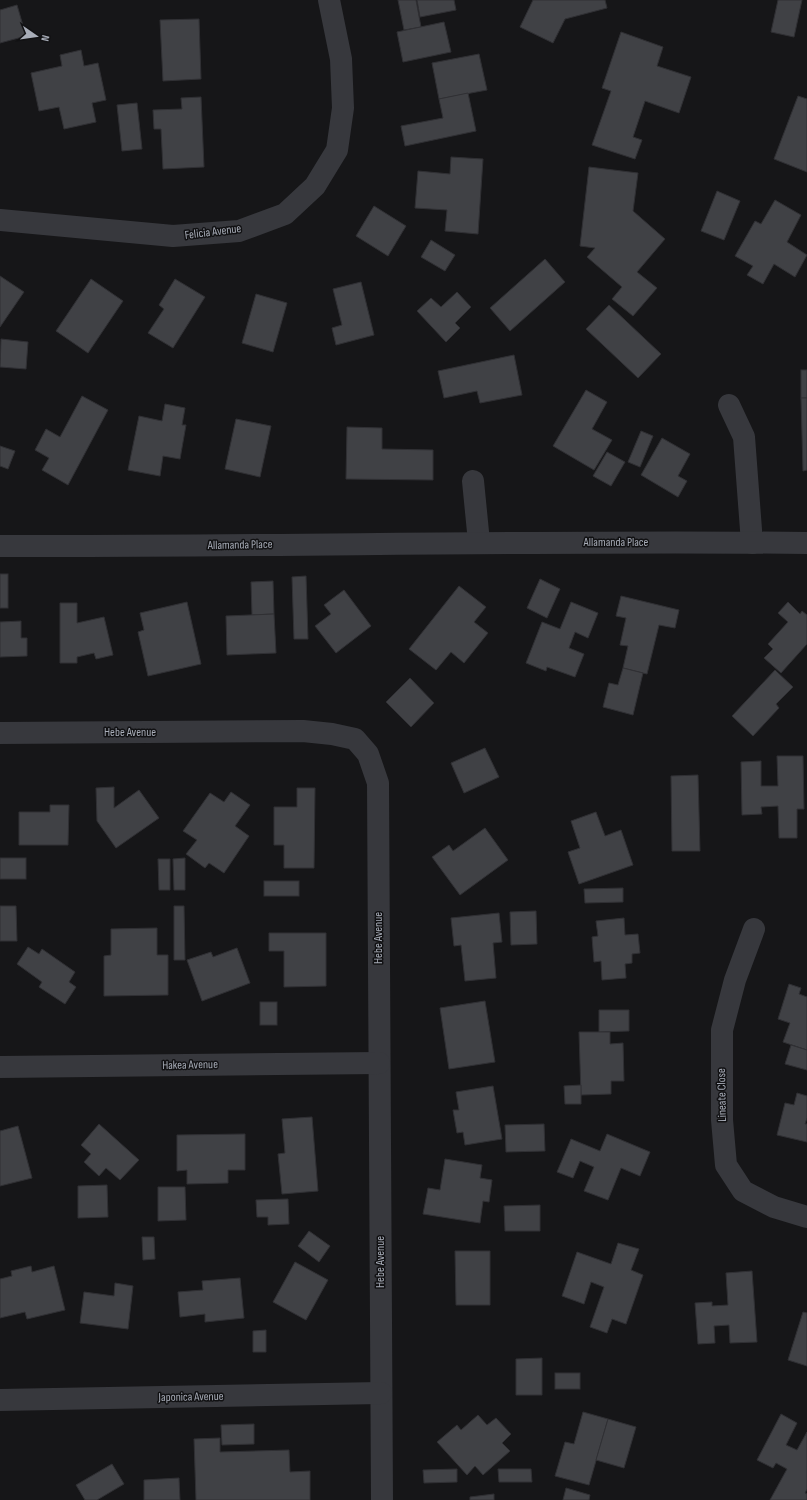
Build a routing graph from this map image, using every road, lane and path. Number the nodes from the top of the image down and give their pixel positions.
1 (329, 0) edge
2 (0, 220) edge
3 (729, 405) dead end
4 (473, 481) dead end
5 (479, 542) junction
6 (752, 542) junction
7 (807, 543) edge
8 (0, 546) edge
9 (0, 733) edge
10 (754, 929) dead end
11 (379, 1063) junction
12 (0, 1067) edge
13 (807, 1217) edge
14 (381, 1393) junction
15 (0, 1400) edge
16 (382, 1500) edge

1 - 2 street, Felicia Avenue
3 - 6 street
4 - 5 street
5 - 6 street, Allamanda Place
5 - 8 street, Allamanda Place
6 - 7 street, Allamanda Place
9 - 11 street, Hebe Avenue
10 - 13 street, Lineate Close
11 - 12 street, Hakea Avenue
11 - 14 street, Hebe Avenue
14 - 15 street, Japonica Avenue
14 - 16 street, Hebe Avenue

